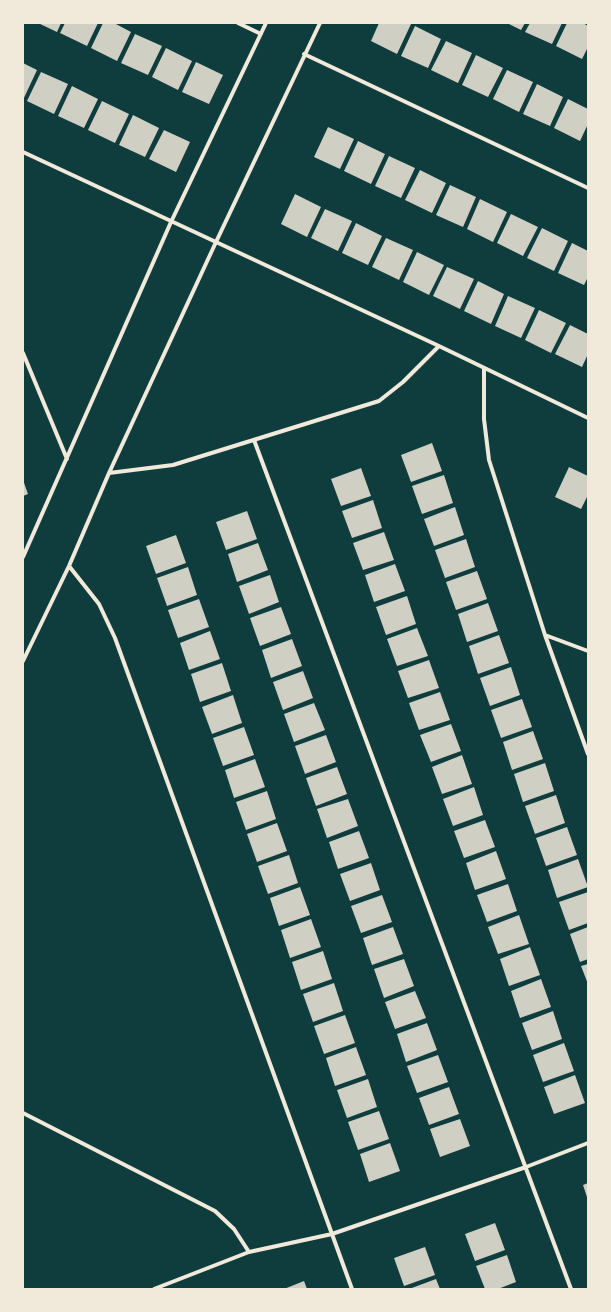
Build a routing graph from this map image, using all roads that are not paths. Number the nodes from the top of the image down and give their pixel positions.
1 (238, 23) edge
2 (266, 23) edge
3 (320, 23) edge
4 (261, 34) junction
5 (304, 54) junction
6 (23, 152) edge
7 (588, 188) edge
8 (171, 222) junction
9 (216, 242) junction
10 (439, 346) junction
11 (23, 353) edge
12 (484, 368) junction
13 (588, 418) edge
14 (254, 440) junction
15 (67, 460) junction
16 (109, 473) junction
17 (25, 549) edge
18 (23, 557) edge
19 (69, 566) junction
20 (544, 635) junction
21 (588, 651) edge
22 (23, 661) edge
23 (588, 754) edge
24 (23, 1113) edge
25 (588, 1143) edge
26 (526, 1167) junction
27 (332, 1234) junction
28 (249, 1252) junction
29 (154, 1289) edge
30 (352, 1289) edge
31 (571, 1289) edge

1 - 4 street
2 - 4 street
3 - 5 street
4 - 8 street
5 - 7 street
5 - 9 street
6 - 8 street
8 - 9 street
8 - 15 street
9 - 10 street
9 - 16 street
10 - 12 street
10 - 14 street
11 - 15 street
12 - 13 street
12 - 20 street
14 - 16 street
14 - 26 street
15 - 17 street
16 - 19 street
17 - 18 street
19 - 22 street
19 - 27 street
20 - 21 street
20 - 23 street
24 - 28 street
25 - 26 street
26 - 27 street
26 - 31 street
27 - 28 street
27 - 30 street
28 - 29 street

